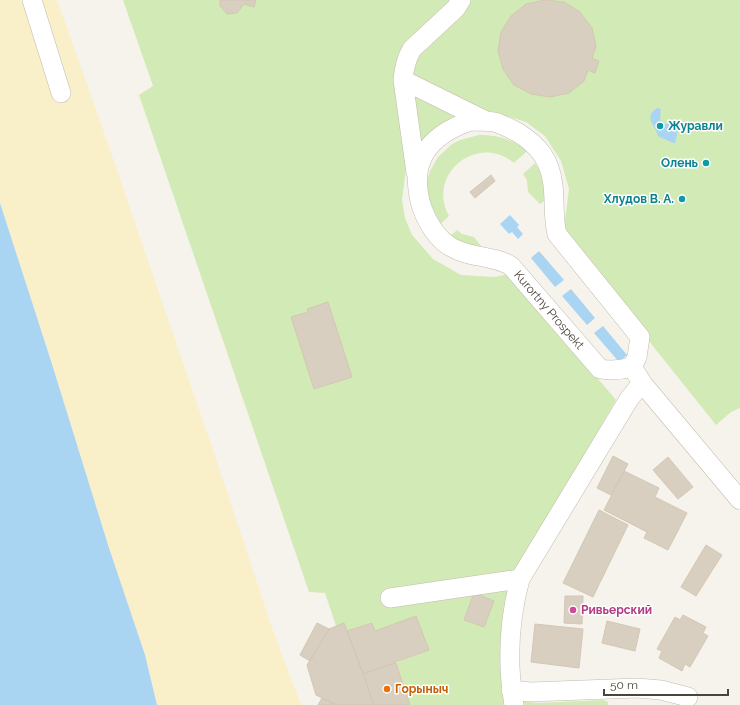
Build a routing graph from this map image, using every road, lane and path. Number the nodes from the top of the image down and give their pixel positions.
1 (32, 0) edge
2 (462, 0) edge
3 (403, 80) junction
4 (61, 93) dead end
5 (486, 121) junction
6 (417, 177) junction
7 (632, 367) junction
8 (642, 383) junction
9 (740, 500) edge
10 (520, 579) junction
11 (390, 598) dead end
12 (512, 697) edge
13 (688, 697) dead end

1 - 4 street
2 - 3 street
3 - 5 street
3 - 6 street
5 - 6 street, Kurortny Prospekt
5 - 7 street, Kurortny Prospekt
6 - 7 street, Kurortny Prospekt
7 - 8 street
8 - 9 street
8 - 10 street
10 - 11 street
10 - 12 street
12 - 13 street

